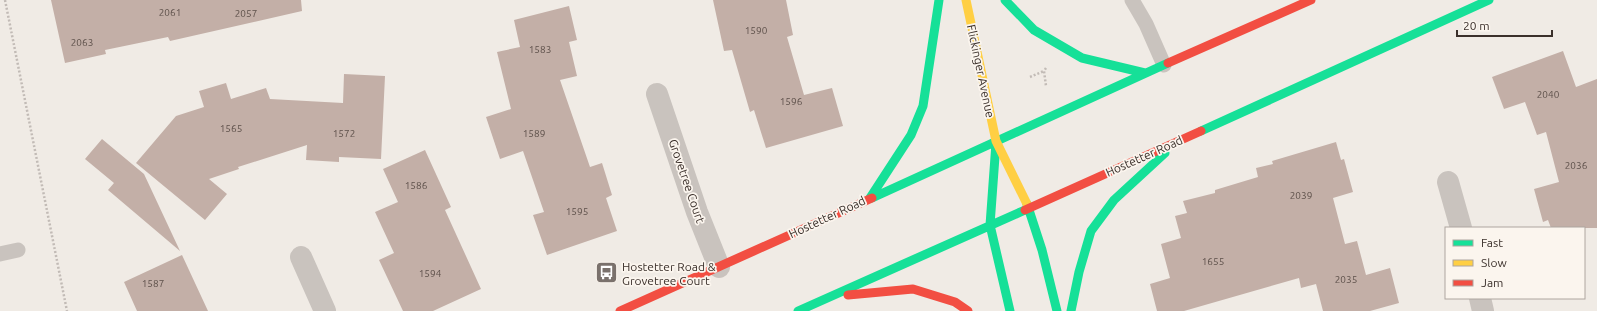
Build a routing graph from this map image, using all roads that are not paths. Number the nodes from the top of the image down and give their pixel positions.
1 (939, 0) edge
2 (966, 0) edge
3 (1005, 0) edge
4 (1132, 0) edge
5 (1489, 0) edge
6 (1302, 2) edge
7 (1164, 65) junction
8 (1145, 73) junction
9 (658, 94) dead end
10 (996, 141) junction
11 (1178, 141) junction
12 (1448, 182) dead end
13 (870, 198) junction
14 (1029, 208) junction
15 (990, 225) junction
16 (1461, 227) edge
17 (18, 250) dead end
18 (0, 254) edge
19 (301, 257) dead end
20 (719, 267) junction
21 (830, 296) junction
22 (1480, 299) edge
23 (324, 311) edge
24 (620, 311) edge
25 (798, 311) edge
26 (968, 311) edge
27 (1010, 311) edge
28 (1057, 311) edge
29 (1071, 311) edge
30 (1483, 311) edge

1 - 13 main road
2 - 10 main road, Flickinger Avenue
3 - 8 main road
4 - 7 lane
5 - 11 main road, Hostetter Road
6 - 7 main road, Hostetter Road
7 - 8 main road, Hostetter Road
8 - 10 main road, Hostetter Road
9 - 20 street, Grovetree Court
10 - 13 main road, Hostetter Road
10 - 14 main road, Flickinger Avenue
10 - 15 main road, Flickinger Avenue
11 - 14 main road, Hostetter Road
11 - 29 main road
12 - 16 street
13 - 20 main road, Hostetter Road
14 - 15 main road, Hostetter Road
14 - 28 main road, Flickinger Avenue
15 - 21 main road, Hostetter Road
15 - 27 main road, Flickinger Avenue
17 - 18 lane
19 - 23 street
20 - 24 main road, Hostetter Road
21 - 25 main road, Hostetter Road
21 - 26 main road
22 - 30 street

